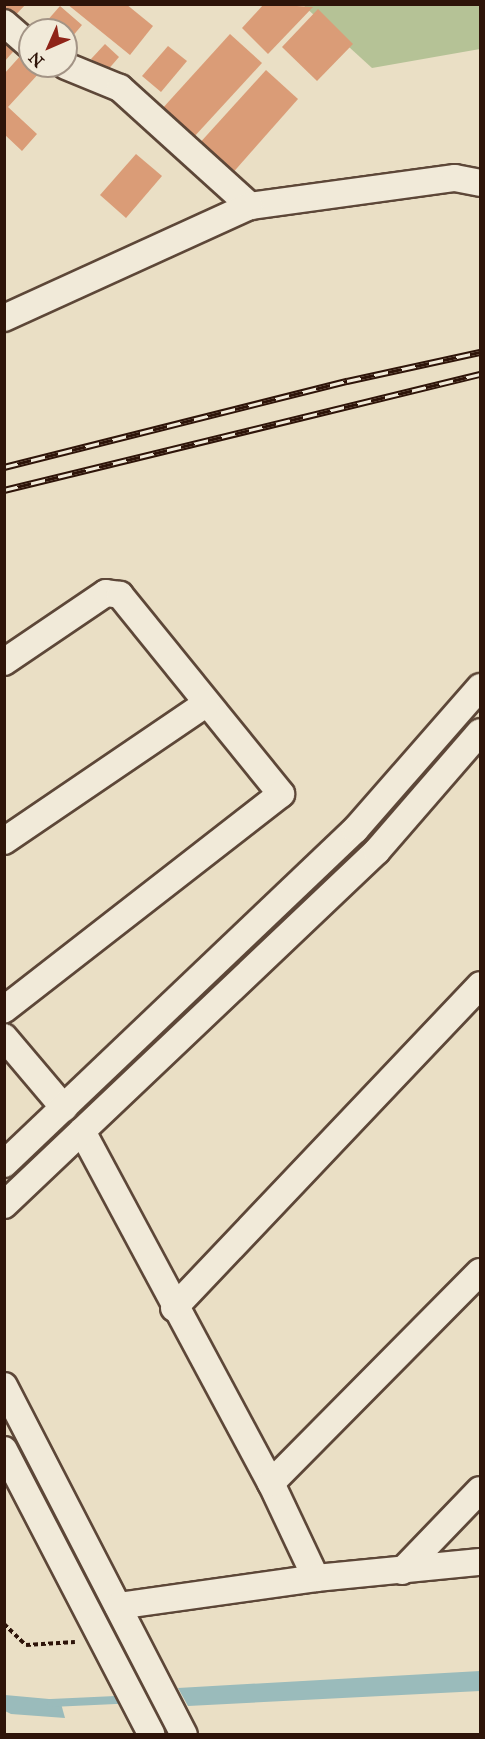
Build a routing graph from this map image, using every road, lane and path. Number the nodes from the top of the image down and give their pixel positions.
1 (4, 23) edge
2 (18, 35) edge
3 (78, 71) edge
4 (480, 183) edge
5 (250, 206) junction
6 (4, 318) edge
7 (4, 662) edge
8 (480, 687) edge
9 (207, 703) junction
10 (480, 732) edge
11 (4, 841) edge
12 (480, 985) edge
13 (4, 1010) edge
14 (4, 1036) edge
15 (63, 1108) junction
16 (82, 1131) junction
17 (4, 1164) edge
18 (4, 1205) edge
19 (480, 1272) edge
20 (174, 1308) junction
21 (4, 1386) edge
22 (4, 1450) edge
23 (271, 1483) junction
24 (480, 1490) edge
25 (480, 1562) edge
26 (402, 1571) junction
27 (316, 1578) junction
28 (118, 1606) junction
29 (4, 1624) edge
30 (102, 1640) junction
31 (147, 1725) edge
32 (184, 1734) edge

1 - 2 street
3 - 5 street
4 - 5 street
5 - 6 street
7 - 9 street
8 - 15 street
9 - 11 street
9 - 13 street
10 - 16 street
12 - 20 street
14 - 15 street
15 - 17 street
16 - 18 street
16 - 20 street
19 - 23 street
20 - 23 street
21 - 28 street
22 - 30 street
23 - 27 street
24 - 26 street
25 - 26 street
26 - 27 street
27 - 28 street
28 - 32 street
29 - 30 path
30 - 31 street

